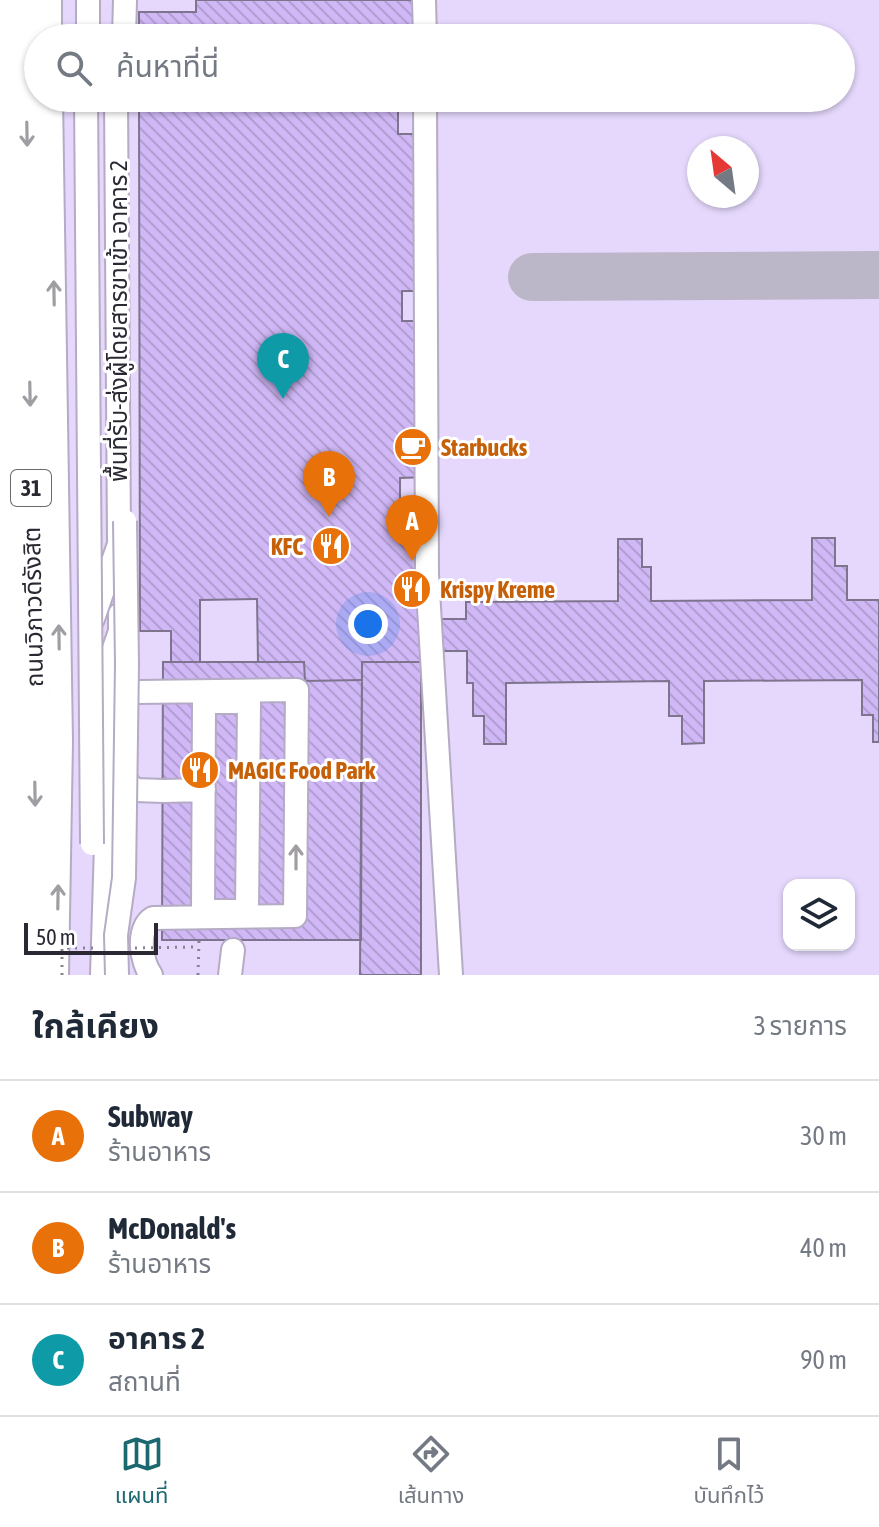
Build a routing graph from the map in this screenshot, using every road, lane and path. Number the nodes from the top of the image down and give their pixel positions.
1 (3, 0) edge
2 (26, 0) edge
3 (50, 0) edge
4 (86, 0) edge
5 (424, 0) edge
6 (27, 24) edge
7 (50, 24) edge
8 (87, 24) edge
9 (425, 24) edge
10 (29, 112) edge
11 (51, 112) edge
12 (87, 112) edge
13 (87, 112) edge
14 (119, 112) edge
15 (119, 112) edge
16 (425, 112) edge
17 (119, 544) junction
18 (93, 619) junction
19 (60, 695) junction
20 (249, 702) junction
21 (297, 703) junction
22 (110, 723) junction
23 (48, 744) junction
24 (125, 780) junction
25 (204, 794) junction
26 (164, 796) junction
27 (125, 810) junction
28 (247, 911) junction
29 (295, 911) junction
30 (199, 940) dead end
31 (233, 950) dead end
32 (103, 974) edge
33 (7, 975) edge
34 (35, 975) edge
35 (57, 975) edge
36 (151, 975) edge
37 (198, 975) edge
38 (230, 975) edge
39 (451, 975) edge

1 - 33 highway, 31
2 -> 6 highway, ถนนวิภาวดีรังสิต / 31
3 - 7 lane
4 - 8 lane
5 - 9 lane
10 -> 23 highway, ถนนวิภาวดีรังสิต / 31
19 -> 11 lane
12 - 18 lane
13 - 32 lane, bridge
14 - 24 lane, bridge
15 - 17 lane, พื้นที่รับ-ส่งผู้โดยสารขาเข้า อาคาร 2
16 - 39 lane
17 - 18 lane
17 - 22 lane, พื้นที่รับ-ส่งผู้โดยสารขาเข้า อาคาร 2
18 - 19 lane
19 - 23 lane
20 - 21 lane
20 - 25 lane
20 - 28 lane
21 - 22 lane
29 -> 21 lane
22 - 23 lane
22 - 32 lane, พื้นที่รับ-ส่งผู้โดยสารขาเข้า อาคาร 2
23 -> 34 highway, ถนนวิภาวดีรังสิต / 31
35 -> 23 lane
24 - 26 lane
24 - 27 lane, bridge
25 - 26 lane
25 - 28 lane
26 - 27 lane
27 - 32 lane, bridge
28 - 29 lane
29 - 36 lane
30 - 37 path
31 - 38 lane

